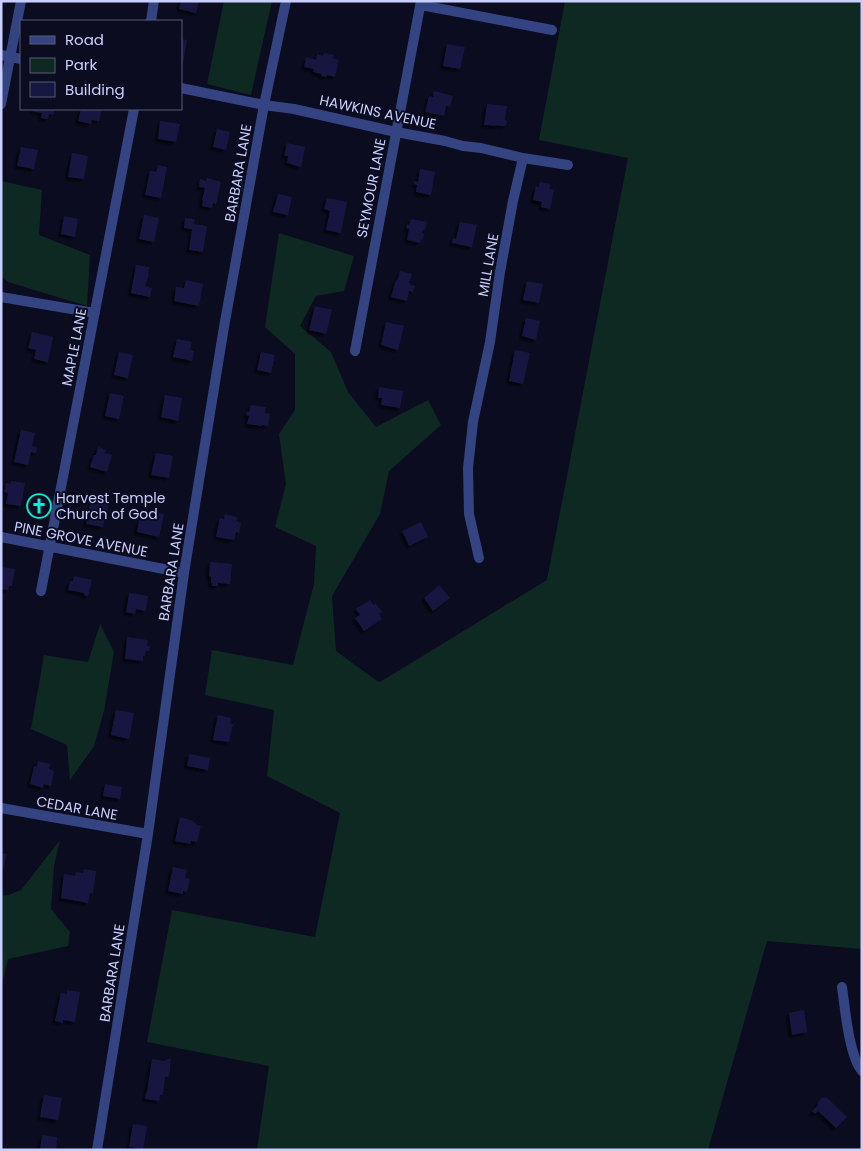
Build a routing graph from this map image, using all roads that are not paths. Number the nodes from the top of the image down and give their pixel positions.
1 (21, 1) edge
2 (154, 1) edge
3 (286, 1) edge
4 (421, 3) edge
5 (151, 20) edge
6 (552, 30) dead end
7 (6, 56) edge
8 (20, 58) edge
9 (182, 88) edge
10 (1, 104) edge
11 (264, 105) junction
12 (134, 110) edge
13 (396, 132) junction
14 (523, 158) junction
15 (568, 165) dead end
16 (1, 297) edge
17 (95, 313) junction
18 (355, 351) dead end
19 (1, 537) edge
20 (49, 546) junction
21 (478, 558) dead end
22 (184, 573) junction
23 (41, 590) dead end
24 (1, 808) edge
25 (148, 834) junction
26 (842, 987) dead end
27 (862, 1071) edge
28 (97, 1150) edge

1 - 7 street
2 - 5 street
3 - 11 street, BARBARA LANE
4 - 6 street
4 - 13 street, SEYMOUR LANE
7 - 8 street
7 - 10 street
9 - 11 street, HAWKINS AVENUE
11 - 13 street, HAWKINS AVENUE
11 - 22 street, BARBARA LANE
12 - 17 street, MAPLE LANE
13 - 14 street, HAWKINS AVENUE
13 - 18 street, SEYMOUR LANE
14 - 15 street, HAWKINS AVENUE
14 - 21 street, MILL LANE
16 - 17 street
17 - 20 street, MAPLE LANE
19 - 20 street, PINE GROVE AVENUE
20 - 22 street, PINE GROVE AVENUE
20 - 23 street, MAPLE LANE
22 - 25 street, BARBARA LANE
24 - 25 street, CEDAR LANE
25 - 28 street, BARBARA LANE
26 - 27 street

